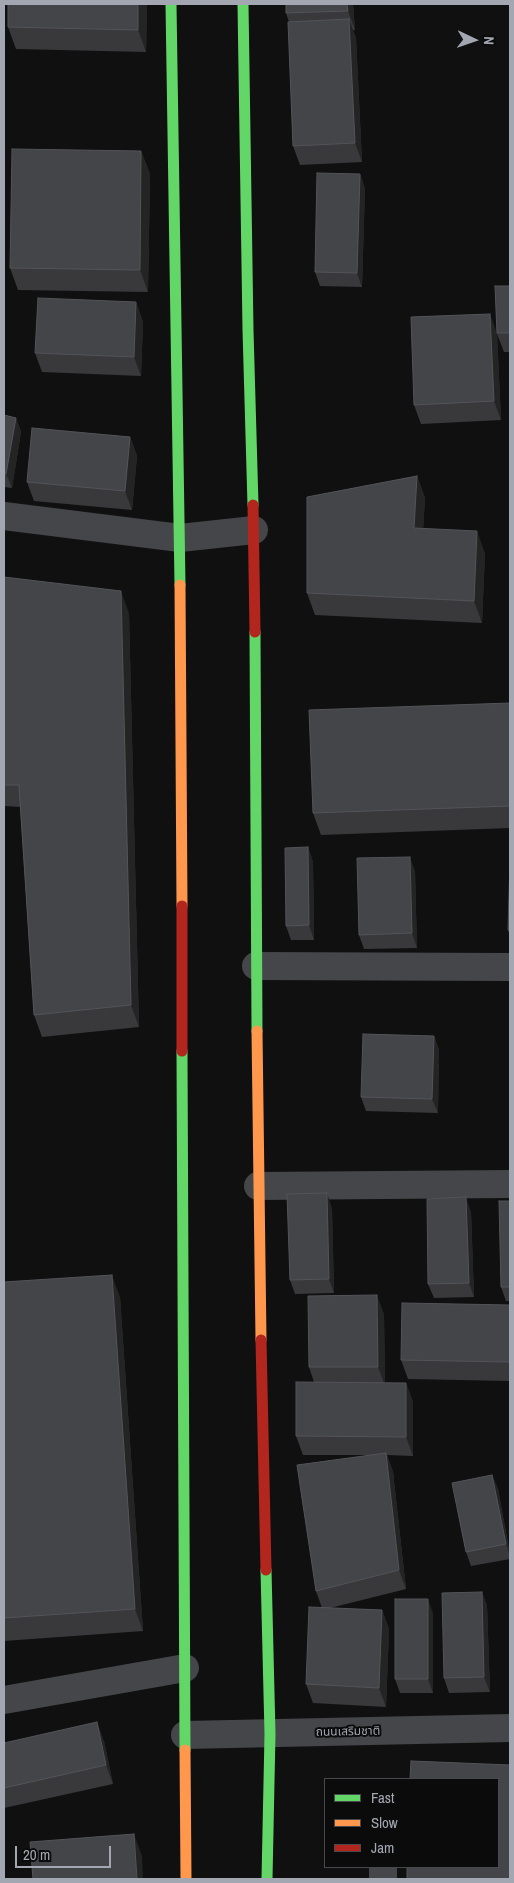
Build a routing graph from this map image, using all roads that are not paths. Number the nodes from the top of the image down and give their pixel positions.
1 (171, 4) edge
2 (243, 4) edge
3 (4, 516) edge
4 (254, 530) junction
5 (180, 538) junction
6 (256, 966) junction
7 (510, 967) edge
8 (510, 1184) edge
9 (258, 1186) junction
10 (185, 1668) junction
11 (4, 1700) edge
12 (510, 1728) edge
13 (270, 1734) junction
14 (186, 1735) junction
15 (186, 1879) edge
16 (267, 1879) edge

1 - 5 main road
2 - 4 main road
3 - 5 street
4 - 5 street
4 - 6 main road
5 - 10 main road
6 - 7 street
6 - 9 main road
8 - 9 street
9 - 13 main road
10 - 11 street
10 - 14 main road
12 - 13 street, ถนนเสริมชาติ
13 - 14 street, ถนนเสริมชาติ
13 - 16 main road
14 - 15 main road

